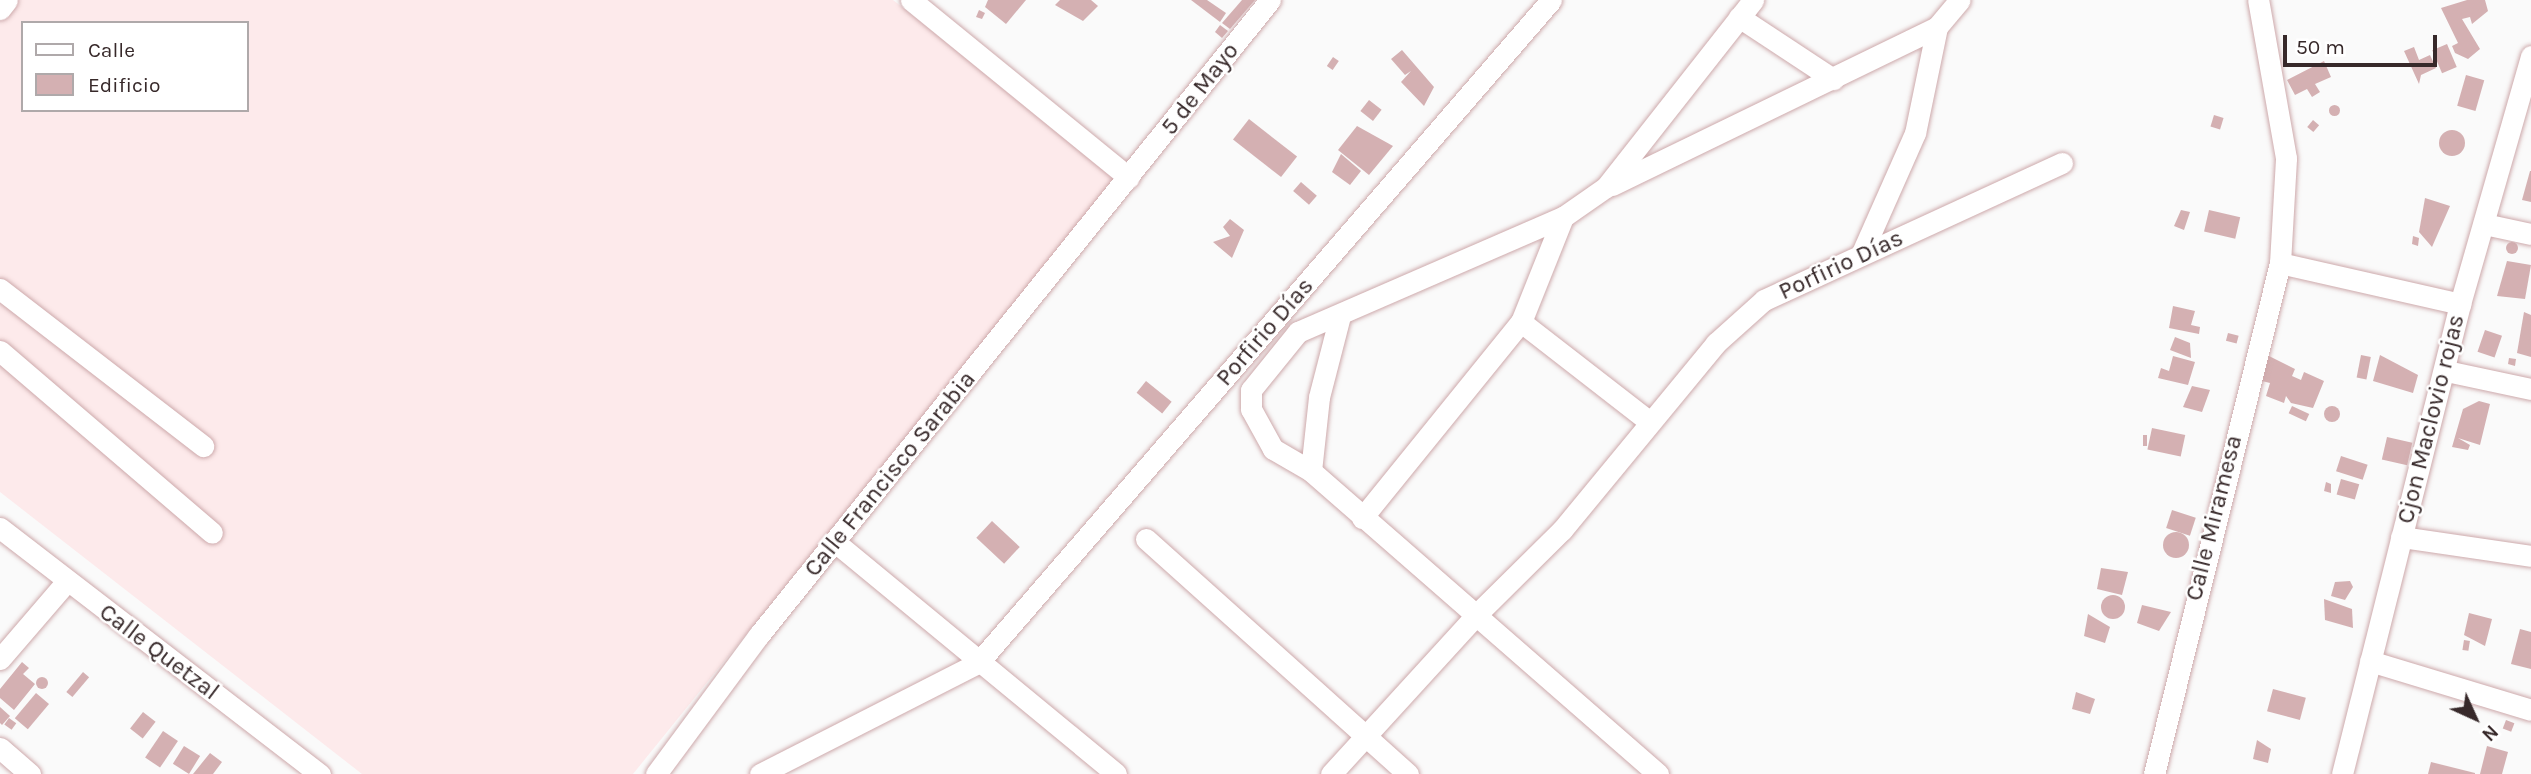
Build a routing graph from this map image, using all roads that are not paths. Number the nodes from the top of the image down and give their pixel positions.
1 (7, 0) edge
2 (911, 0) edge
3 (1270, 0) edge
4 (1551, 0) edge
5 (1960, 0) edge
6 (2258, 0) edge
7 (1746, 8) edge
8 (0, 9) edge
9 (1937, 27) junction
10 (2529, 67) edge
11 (1833, 79) junction
12 (2062, 163) dead end
13 (1129, 178) junction
14 (1606, 187) junction
15 (1563, 218) junction
16 (2484, 224) junction
17 (2531, 234) edge
18 (1861, 255) junction
19 (2280, 262) junction
20 (0, 289) edge
21 (2460, 304) junction
22 (1340, 316) junction
23 (1521, 322) junction
24 (0, 351) edge
25 (2446, 371) junction
26 (2531, 389) edge
27 (1650, 422) junction
28 (202, 446) dead end
29 (1311, 471) junction
30 (1362, 518) junction
31 (0, 528) edge
32 (212, 533) dead end
33 (2401, 537) junction
34 (1146, 539) dead end
35 (835, 542) junction
36 (2531, 556) edge
37 (66, 581) junction
38 (1481, 608) junction
39 (0, 659) edge
40 (2370, 660) junction
41 (978, 663) junction
42 (2531, 709) edge
43 (1366, 740) junction
44 (0, 748) edge
45 (310, 771) edge
46 (30, 774) edge
47 (656, 774) edge
48 (760, 774) edge
49 (1116, 774) edge
50 (1331, 774) edge
51 (1408, 774) edge
52 (1658, 774) edge
53 (2154, 774) edge
54 (2342, 774) edge

1 - 8 street
2 - 13 street
3 - 13 street, 5 de Mayo
4 - 41 street, Porfirio Días
5 - 9 street
6 - 19 street, Calle Miramesa
7 - 11 street
7 - 14 street
9 - 11 street
9 - 18 street
10 - 16 street, Cjon Maclovio rojas
11 - 14 street
12 - 18 street, Porfirio Días
13 - 35 street, Calle Francisco Sarabia
14 - 15 street
15 - 22 street
15 - 23 street
16 - 17 street
16 - 21 street, Cjon Maclovio rojas
18 - 27 street, Porfirio Días
19 - 21 street
19 - 53 street, Calle Miramesa
20 - 28 street
21 - 25 street, Cjon Maclovio rojas
22 - 29 street
22 - 29 street
23 - 27 street
23 - 30 street
24 - 32 street
25 - 26 street
25 - 33 street, Cjon Maclovio rojas
27 - 38 street, Porfirio Días
29 - 30 street
30 - 38 street
31 - 37 street, Calle Quetzal
33 - 36 street
33 - 40 street, Cjon Maclovio rojas
34 - 43 street
35 - 41 street
35 - 47 street, Calle Francisco Sarabia
37 - 39 street
37 - 45 street, Calle Quetzal
38 - 43 street, Porfirio Días
38 - 52 street
40 - 42 street
40 - 54 street, Cjon Maclovio rojas
41 - 48 street
41 - 49 street
43 - 50 street, Porfirio Días
43 - 51 street
44 - 46 street

